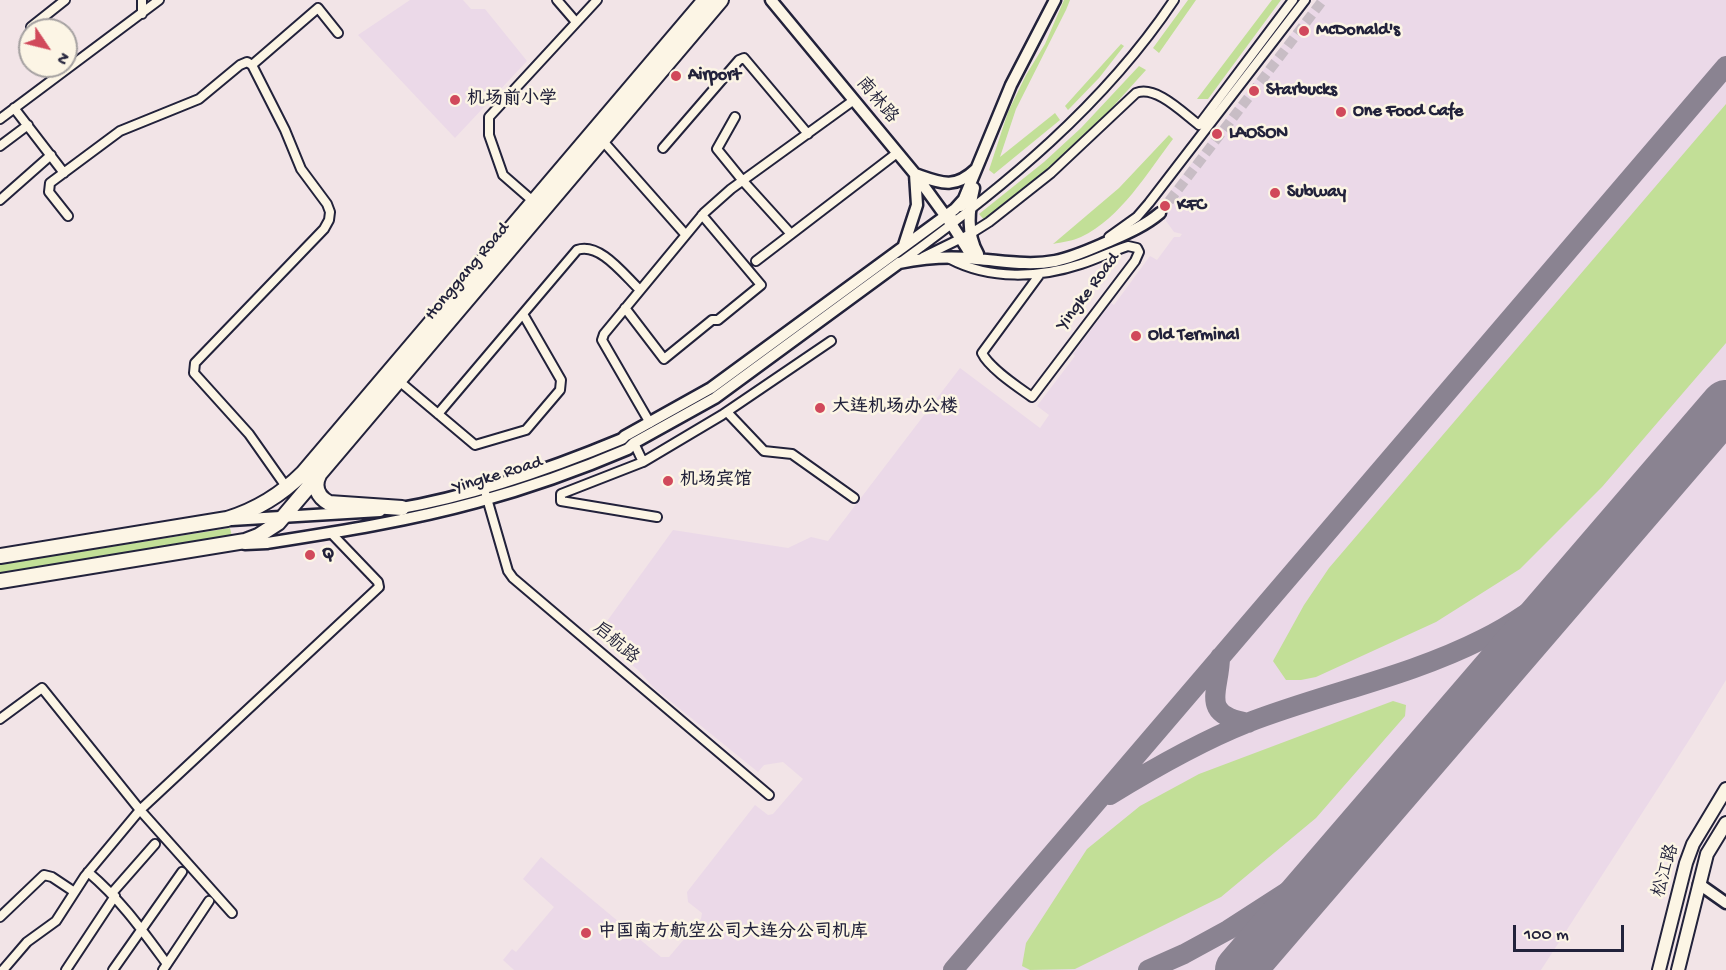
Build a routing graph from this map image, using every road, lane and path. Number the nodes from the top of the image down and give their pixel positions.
1 (65, 0) edge
2 (142, 0) edge
3 (159, 0) edge
4 (558, 0) edge
5 (597, 0) edge
6 (705, 0) edge
7 (721, 0) edge
8 (771, 0) edge
9 (1056, 0) edge
10 (1174, 0) edge
11 (1293, 0) edge
12 (1305, 0) edge
13 (141, 14) junction
14 (42, 18) edge
15 (576, 22) junction
16 (338, 33) dead end
17 (252, 65) junction
18 (854, 100) junction
19 (15, 108) junction
20 (735, 117) dead end
21 (0, 119) edge
22 (27, 125) junction
23 (808, 134) junction
24 (602, 140) junction
25 (0, 146) edge
26 (663, 148) dead end
27 (897, 153) junction
28 (51, 156) junction
29 (978, 167) junction
30 (64, 172) junction
31 (915, 174) junction
32 (743, 181) junction
33 (0, 200) edge
34 (534, 202) junction
35 (967, 204) junction
36 (1160, 213) tunnel mouth
37 (702, 215) junction
38 (68, 216) dead end
39 (949, 220) junction
40 (685, 234) junction
41 (791, 234) junction
42 (966, 237) junction
43 (904, 247) junction
44 (1096, 247) junction
45 (949, 258) junction
46 (977, 258) junction
47 (918, 259) junction
48 (756, 261) dead end
49 (899, 263) junction
50 (1040, 274) junction
51 (640, 290) junction
52 (625, 308) junction
53 (522, 314) junction
54 (831, 341) dead end
55 (399, 381) junction
56 (727, 412) junction
57 (438, 414) junction
58 (650, 423) junction
59 (634, 443) junction
60 (643, 462) junction
61 (319, 475) junction
62 (287, 488) junction
63 (486, 493) junction
64 (854, 498) dead end
65 (402, 508) junction
66 (283, 517) junction
67 (657, 517) dead end
68 (216, 521) junction
69 (331, 532) junction
70 (226, 544) junction
71 (0, 556) edge
72 (0, 581) edge
73 (0, 719) edge
74 (1726, 789) edge
75 (769, 795) dead end
76 (140, 810) junction
77 (1726, 823) edge
78 (155, 844) dead end
79 (88, 872) junction
80 (182, 872) dead end
81 (1699, 884) junction
82 (73, 891) junction
83 (114, 894) junction
84 (209, 901) dead end
85 (1726, 903) edge
86 (232, 913) dead end
87 (0, 917) edge
88 (142, 929) junction
89 (73, 960) junction
90 (165, 967) edge
91 (3, 970) edge
92 (66, 970) edge
93 (78, 970) edge
94 (113, 970) edge
95 (1659, 970) edge
96 (1678, 970) edge

1 - 14 street
2 - 13 street
3 - 13 street
4 - 15 street
5 - 15 street
6 - 34 highway, Honggang Road
7 - 24 highway, Honggang Road
8 - 18 main road, 南林路
9 - 29 main road
10 - 35 street
11 - 42 street
12 - 44 street
13 - 19 street
15 - 34 street
16 - 17 street
17 - 30 street
17 - 62 street
18 - 23 street
18 - 27 main road, 南林路
19 - 21 street
19 - 22 street
20 - 32 street
22 - 25 street
22 - 28 street
23 - 26 street
23 - 32 street
24 - 40 street
24 - 55 highway, Honggang Road
27 - 31 main road, 南林路
27 - 41 street
28 - 30 street
28 - 33 street
29 - 31 main road
29 - 35 main road
30 - 38 street
31 - 39 main road, 南林路
31 - 43 main road
32 - 37 street
32 - 41 street
34 - 62 highway, Honggang Road
35 - 39 main road
35 - 42 main road
36 - 44 main road, Yingke Road
37 - 40 street
37 - 52 street
39 - 42 main road
39 - 43 main road, Yingke Road
39 - 49 street
40 - 51 street
41 - 48 street
42 - 46 main road
42 - 47 street
43 - 58 main road, Yingke Road
44 - 46 main road, Yingke Road
45 - 46 main road, Yingke Road
45 - 47 main road, Yingke Road
45 - 50 street, Yingke Road
47 - 49 main road, Yingke Road
49 - 59 main road, Yingke Road
50 - 50 street, Yingke Road
51 - 52 street
51 - 53 street
52 - 58 street
53 - 57 street
53 - 57 street
54 - 56 street
55 - 57 street
55 - 61 highway, Honggang Road
56 - 60 street
56 - 64 street
58 - 63 main road, Yingke Road
59 - 60 street
59 - 63 main road, Yingke Road
60 - 67 street
61 - 65 highway
61 - 66 highway, Honggang Road
62 - 68 highway, Honggang Road
63 - 65 main road, Yingke Road
63 - 69 main road, Yingke Road
63 - 75 street, 启航路
65 - 66 main road, Yingke Road
66 - 68 main road, Yingke Road
66 - 70 highway, Honggang Road
68 - 71 highway, Yingke Road
69 - 70 main road, Yingke Road
69 - 76 street
70 - 72 highway, Yingke Road
73 - 76 street
74 - 95 main road, 松江路
76 - 79 street
76 - 86 street
77 - 81 main road
78 - 83 street
79 - 82 street
79 - 83 street
80 - 88 street
81 - 85 main road
81 - 96 main road
82 - 87 street
82 - 91 street
83 - 88 street
83 - 89 street
84 - 90 street
88 - 90 street
88 - 94 street
89 - 92 street
89 - 93 street

